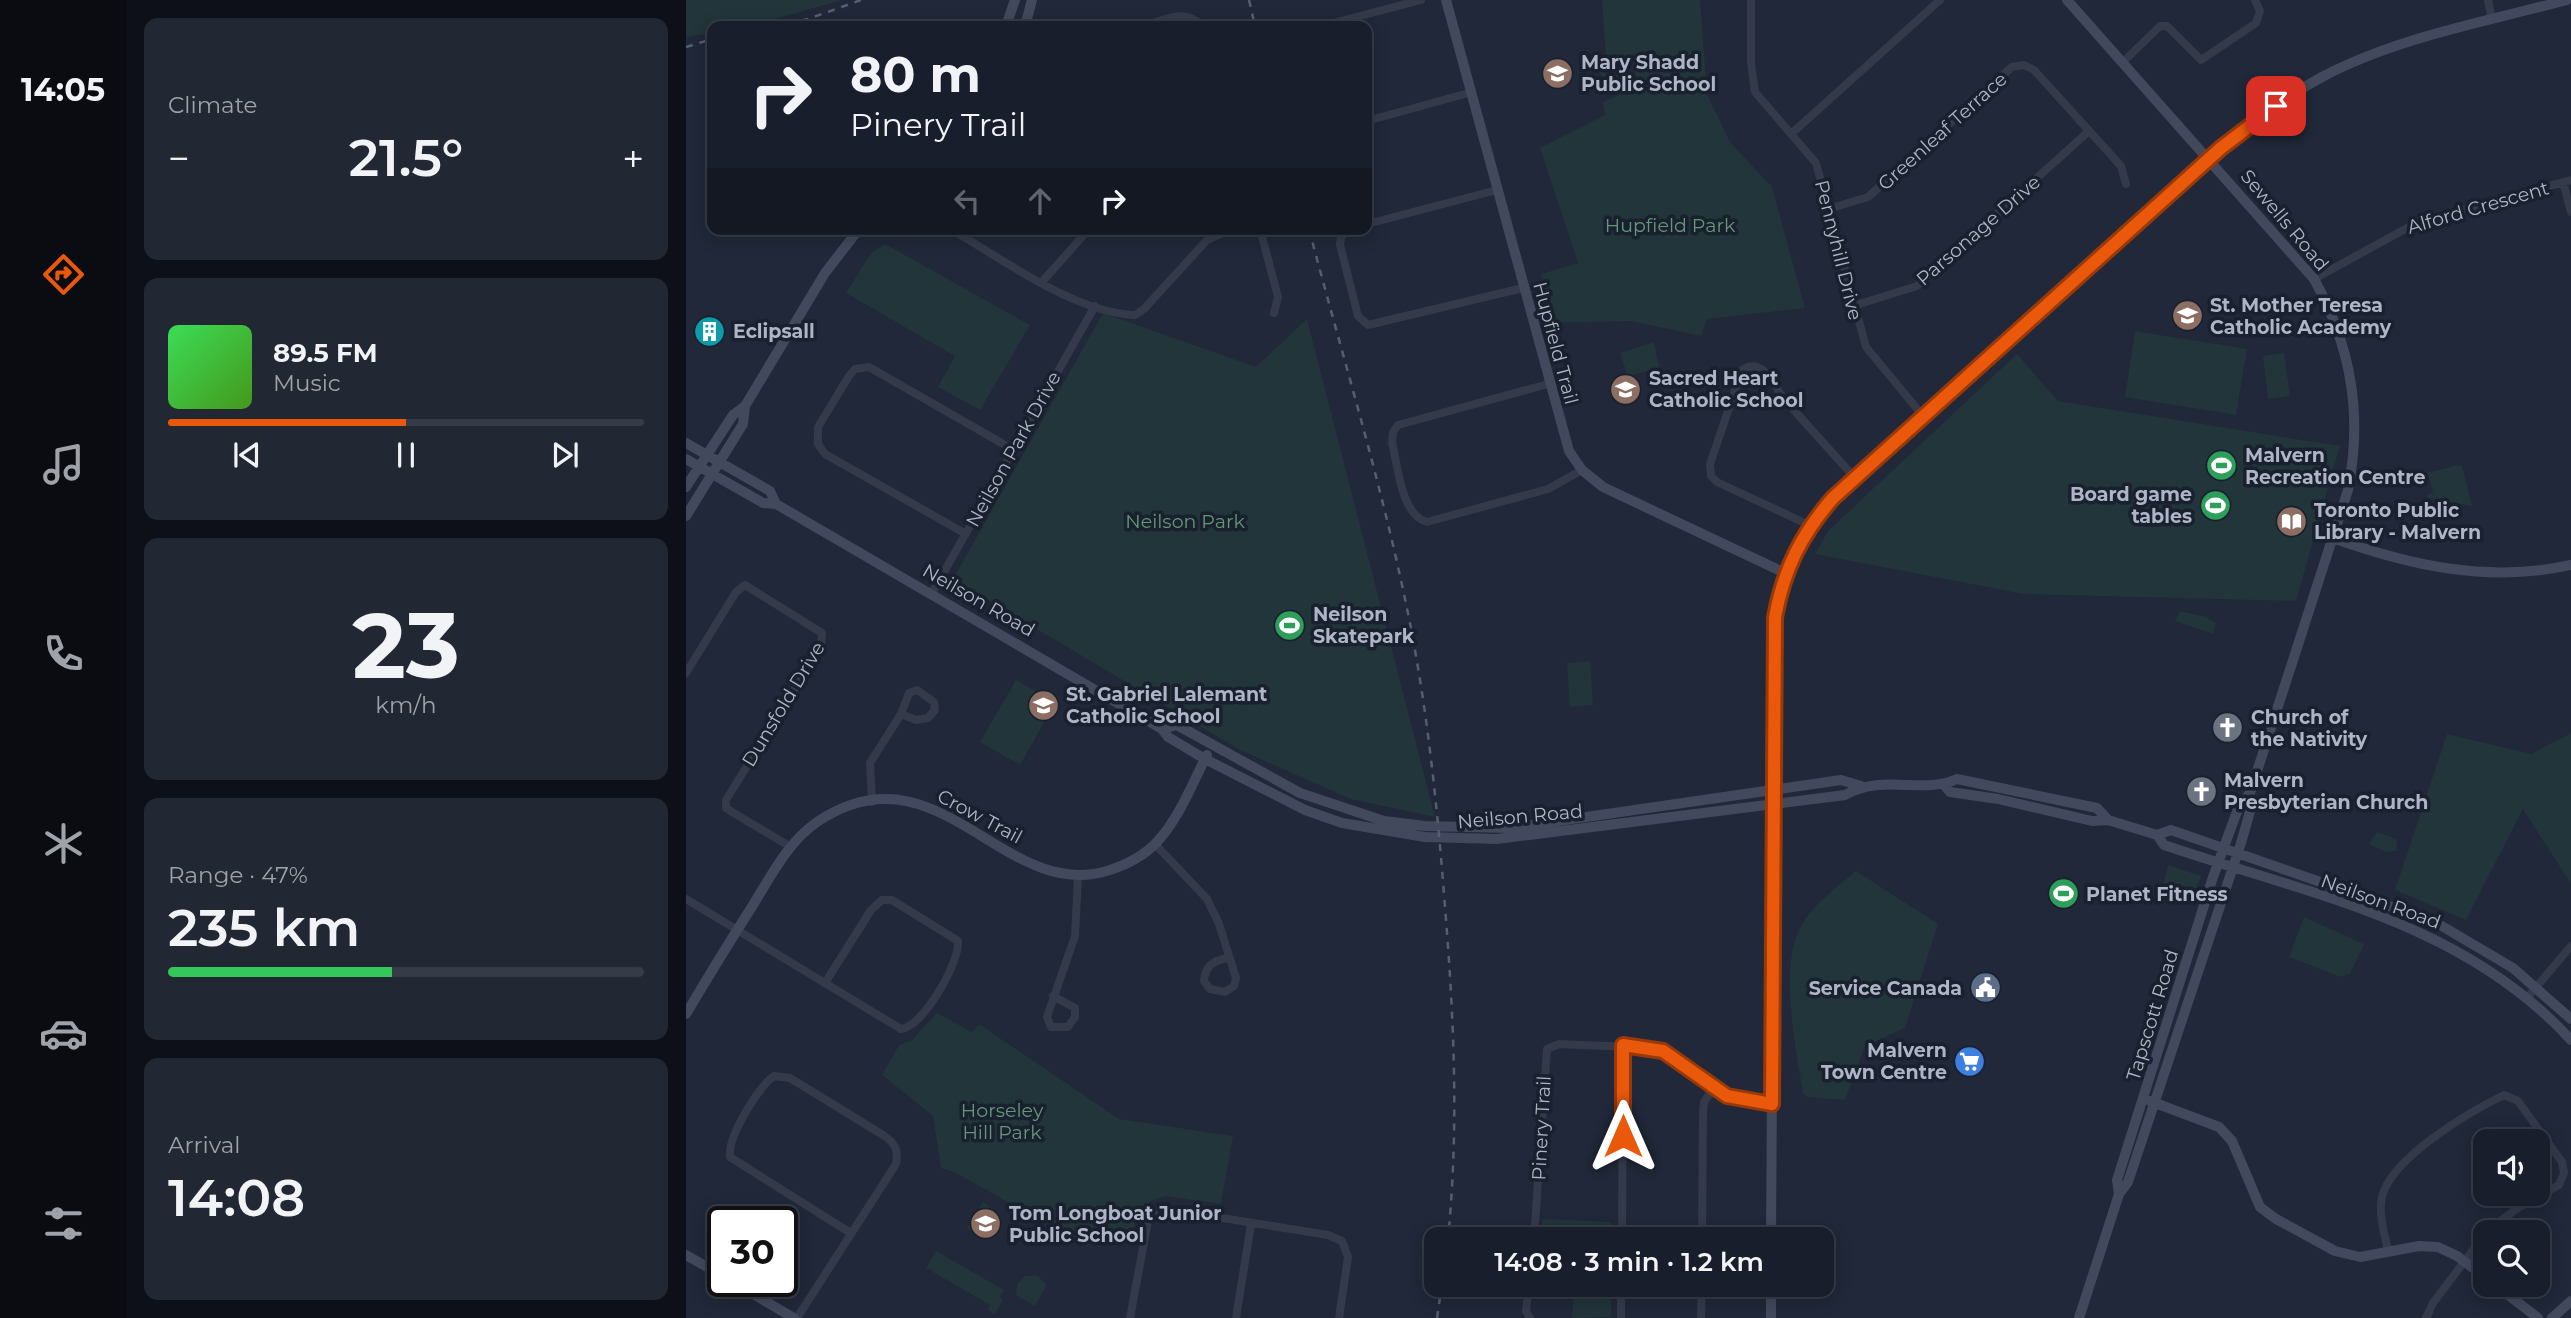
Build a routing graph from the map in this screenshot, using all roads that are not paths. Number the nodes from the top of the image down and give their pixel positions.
1 (1015, 0) edge
2 (1032, 0) edge
3 (1421, 0) edge
4 (1446, 0) edge
5 (1751, 0) edge
6 (1940, 0) edge
7 (2255, 0) edge
8 (2488, 0) edge
9 (2567, 0) edge
10 (2069, 1) edge
11 (2492, 20) junction
12 (1008, 21) edge
13 (1026, 21) edge
14 (1163, 21) edge
15 (1196, 21) edge
16 (1341, 21) edge
17 (2123, 61) junction
18 (1472, 92) junction
19 (1372, 120) edge
20 (2089, 131) junction
21 (1791, 134) junction
22 (2209, 158) junction
23 (2567, 181) edge
24 (2126, 184) dead end
25 (1497, 190) junction
26 (1828, 209) junction
27 (2571, 212) edge
28 (1372, 223) edge
29 (854, 235) edge
30 (963, 235) edge
31 (1084, 235) edge
32 (1218, 235) edge
33 (1262, 235) edge
34 (1343, 235) edge
35 (2314, 279) junction
36 (1042, 282) junction
37 (1523, 288) junction
38 (1095, 306) junction
39 (1853, 306) junction
40 (1274, 313) dead end
41 (1548, 384) junction
42 (745, 406) junction
43 (1923, 416) junction
44 (686, 443) edge
45 (1012, 449) junction
46 (707, 454) junction
47 (686, 459) edge
48 (720, 461) junction
49 (699, 466) junction
50 (1582, 470) junction
51 (712, 474) junction
52 (1855, 478) junction
53 (686, 487) edge
54 (776, 504) junction
55 (686, 516) edge
56 (1809, 525) junction
57 (966, 534) junction
58 (2333, 538) junction
59 (2571, 565) edge
60 (1785, 572) junction
61 (932, 593) junction
62 (686, 673) edge
63 (901, 714) junction
64 (1162, 729) junction
65 (1212, 746) junction
66 (1205, 759) junction
67 (1944, 785) junction
68 (1861, 786) junction
69 (1772, 790) junction
70 (2028, 791) junction
71 (2250, 793) junction
72 (872, 802) junction
73 (1772, 803) junction
74 (2024, 805) junction
75 (2108, 820) junction
76 (1402, 829) junction
77 (1496, 834) junction
78 (2157, 835) junction
79 (1155, 844) junction
80 (791, 846) junction
81 (2225, 848) junction
82 (2237, 853) junction
83 (2218, 864) junction
84 (2231, 868) junction
85 (2297, 874) junction
86 (1078, 877) junction
87 (2292, 887) junction
88 (686, 899) edge
89 (737, 930) junction
90 (2571, 946) edge
91 (1227, 958) junction
92 (825, 983) junction
93 (2536, 987) junction
94 (1053, 996) dead end
95 (2527, 998) junction
96 (686, 1014) edge
97 (2571, 1019) edge
98 (2571, 1040) edge
99 (1623, 1045) junction
100 (1713, 1088) junction
101 (2149, 1101) junction
102 (1772, 1104) junction
103 (2502, 1220) edge
104 (1251, 1224) junction
105 (1535, 1227) edge
106 (1622, 1227) edge
107 (1702, 1227) edge
108 (1771, 1227) edge
109 (849, 1232) junction
110 (2473, 1250) edge
111 (2388, 1251) junction
112 (686, 1255) edge
113 (2464, 1261) junction
114 (707, 1267) edge
115 (2473, 1268) edge
116 (759, 1297) edge
117 (1528, 1297) edge
118 (1621, 1297) edge
119 (1702, 1297) edge
120 (1771, 1297) edge
121 (2511, 1297) edge
122 (2571, 1301) edge
123 (795, 1318) edge
124 (1130, 1318) edge
125 (1237, 1318) edge
126 (1339, 1318) edge
127 (1530, 1318) edge
128 (1621, 1318) edge
129 (1702, 1318) edge
130 (1771, 1318) edge
131 (2079, 1318) edge
132 (2426, 1318) edge
133 (2538, 1318) edge
134 (2552, 1318) edge

1 - 12 street
2 - 13 street
3 - 16 street
4 - 18 street, Hupfield Trail
5 - 21 street, Pennyhill Drive
6 - 21 street
7 - 17 street
8 - 11 street
9 - 11 street
10 - 17 street, Sewells Road
11 - 22 street
14 - 15 street
17 - 22 street, Sewells Road
18 - 19 street
18 - 25 street, Hupfield Trail
20 - 24 street, Greenleaf Terrace
20 - 26 street, Greenleaf Terrace
20 - 39 street, Parsonage Drive
21 - 26 street, Pennyhill Drive
22 - 35 street, Sewells Road
22 - 43 street
23 - 27 street
23 - 35 street, Alford Crescent
25 - 28 street
25 - 37 street, Hupfield Trail
26 - 39 street, Pennyhill Drive
29 - 42 street
30 - 36 street
31 - 36 street
32 - 38 street
33 - 40 street
34 - 37 street
35 - 58 street, Sewells Road
36 - 38 street
37 - 41 street, Hupfield Trail
38 - 45 street, Neilson Park Drive
39 - 43 street, Pennyhill Drive
41 - 50 street, Hupfield Trail
41 - 50 street
42 - 46 street
42 - 48 street
43 - 52 street
44 - 46 street, Neilson Road
45 - 57 street, Neilson Park Drive
45 - 57 street
46 - 48 street, Neilson Road
46 - 49 street
47 - 49 street, Neilson Road
48 - 51 street
48 - 54 street, Neilson Road
49 - 51 street, Neilson Road
49 - 53 street
50 - 60 street, Hupfield Trail
51 - 54 street, Neilson Road
51 - 55 street
52 - 56 street
52 - 56 street
54 - 61 street, Neilson Road
56 - 60 street
57 - 61 street, Neilson Park Drive
58 - 59 street
58 - 71 street, Sewells Road
60 - 69 street
61 - 64 street, Neilson Road
62 - 80 street, Dunsfold Drive
63 - 63 street
63 - 72 street
64 - 65 street, Neilson Road
64 - 66 street, Neilson Road
65 - 66 street, Crow Trail
65 - 76 street, Neilson Road
66 - 76 street, Neilson Road
66 - 79 street, Crow Trail
67 - 68 street, Neilson Road
67 - 70 street, Neilson Road
67 - 74 street, Neilson Road
68 - 69 street, Neilson Road
68 - 73 street, Neilson Road
69 - 73 street
69 - 77 street, Neilson Road
70 - 74 street
70 - 75 street, Neilson Road
71 - 81 street, Sewells Road
71 - 82 street, Sewells Road
72 - 80 street, Crow Trail
72 - 86 street, Crow Trail
73 - 77 street, Neilson Road
73 - 102 street
74 - 75 street, Neilson Road
75 - 78 street, Neilson Road
76 - 77 street, Neilson Road
78 - 81 street, Neilson Road
78 - 83 street, Neilson Road
79 - 86 street, Crow Trail
79 - 91 street
80 - 89 street, Crow Trail
81 - 82 street, Neilson Road
81 - 83 street, Tapscott Road
82 - 84 street, Tapscott Road
82 - 85 street, Neilson Road
83 - 84 street, Neilson Road
83 - 101 street, Tapscott Road
84 - 87 street, Neilson Road
84 - 101 street, Tapscott Road
85 - 87 street
85 - 93 street, Neilson Road
86 - 94 street
87 - 95 street, Neilson Road
88 - 89 street
89 - 92 street
89 - 96 street, Crow Trail
90 - 93 street
91 - 91 street
92 - 92 street
93 - 95 street
93 - 97 street, Neilson Road
95 - 98 street, Neilson Road
99 - 100 street, Pinery Trail
99 - 105 street, Pinery Trail
99 - 106 street
100 - 102 street, Pinery Trail
100 - 107 street
101 - 111 street
101 - 131 street, Tapscott Road
102 - 108 street
103 - 111 street
104 - 124 street
104 - 125 street
104 - 126 street
109 - 109 street
109 - 123 street
110 - 113 street
111 - 113 street
112 - 114 street
113 - 115 street
113 - 132 street
116 - 123 street
117 - 127 street
118 - 128 street
119 - 129 street
120 - 130 street
121 - 133 street
122 - 134 street

